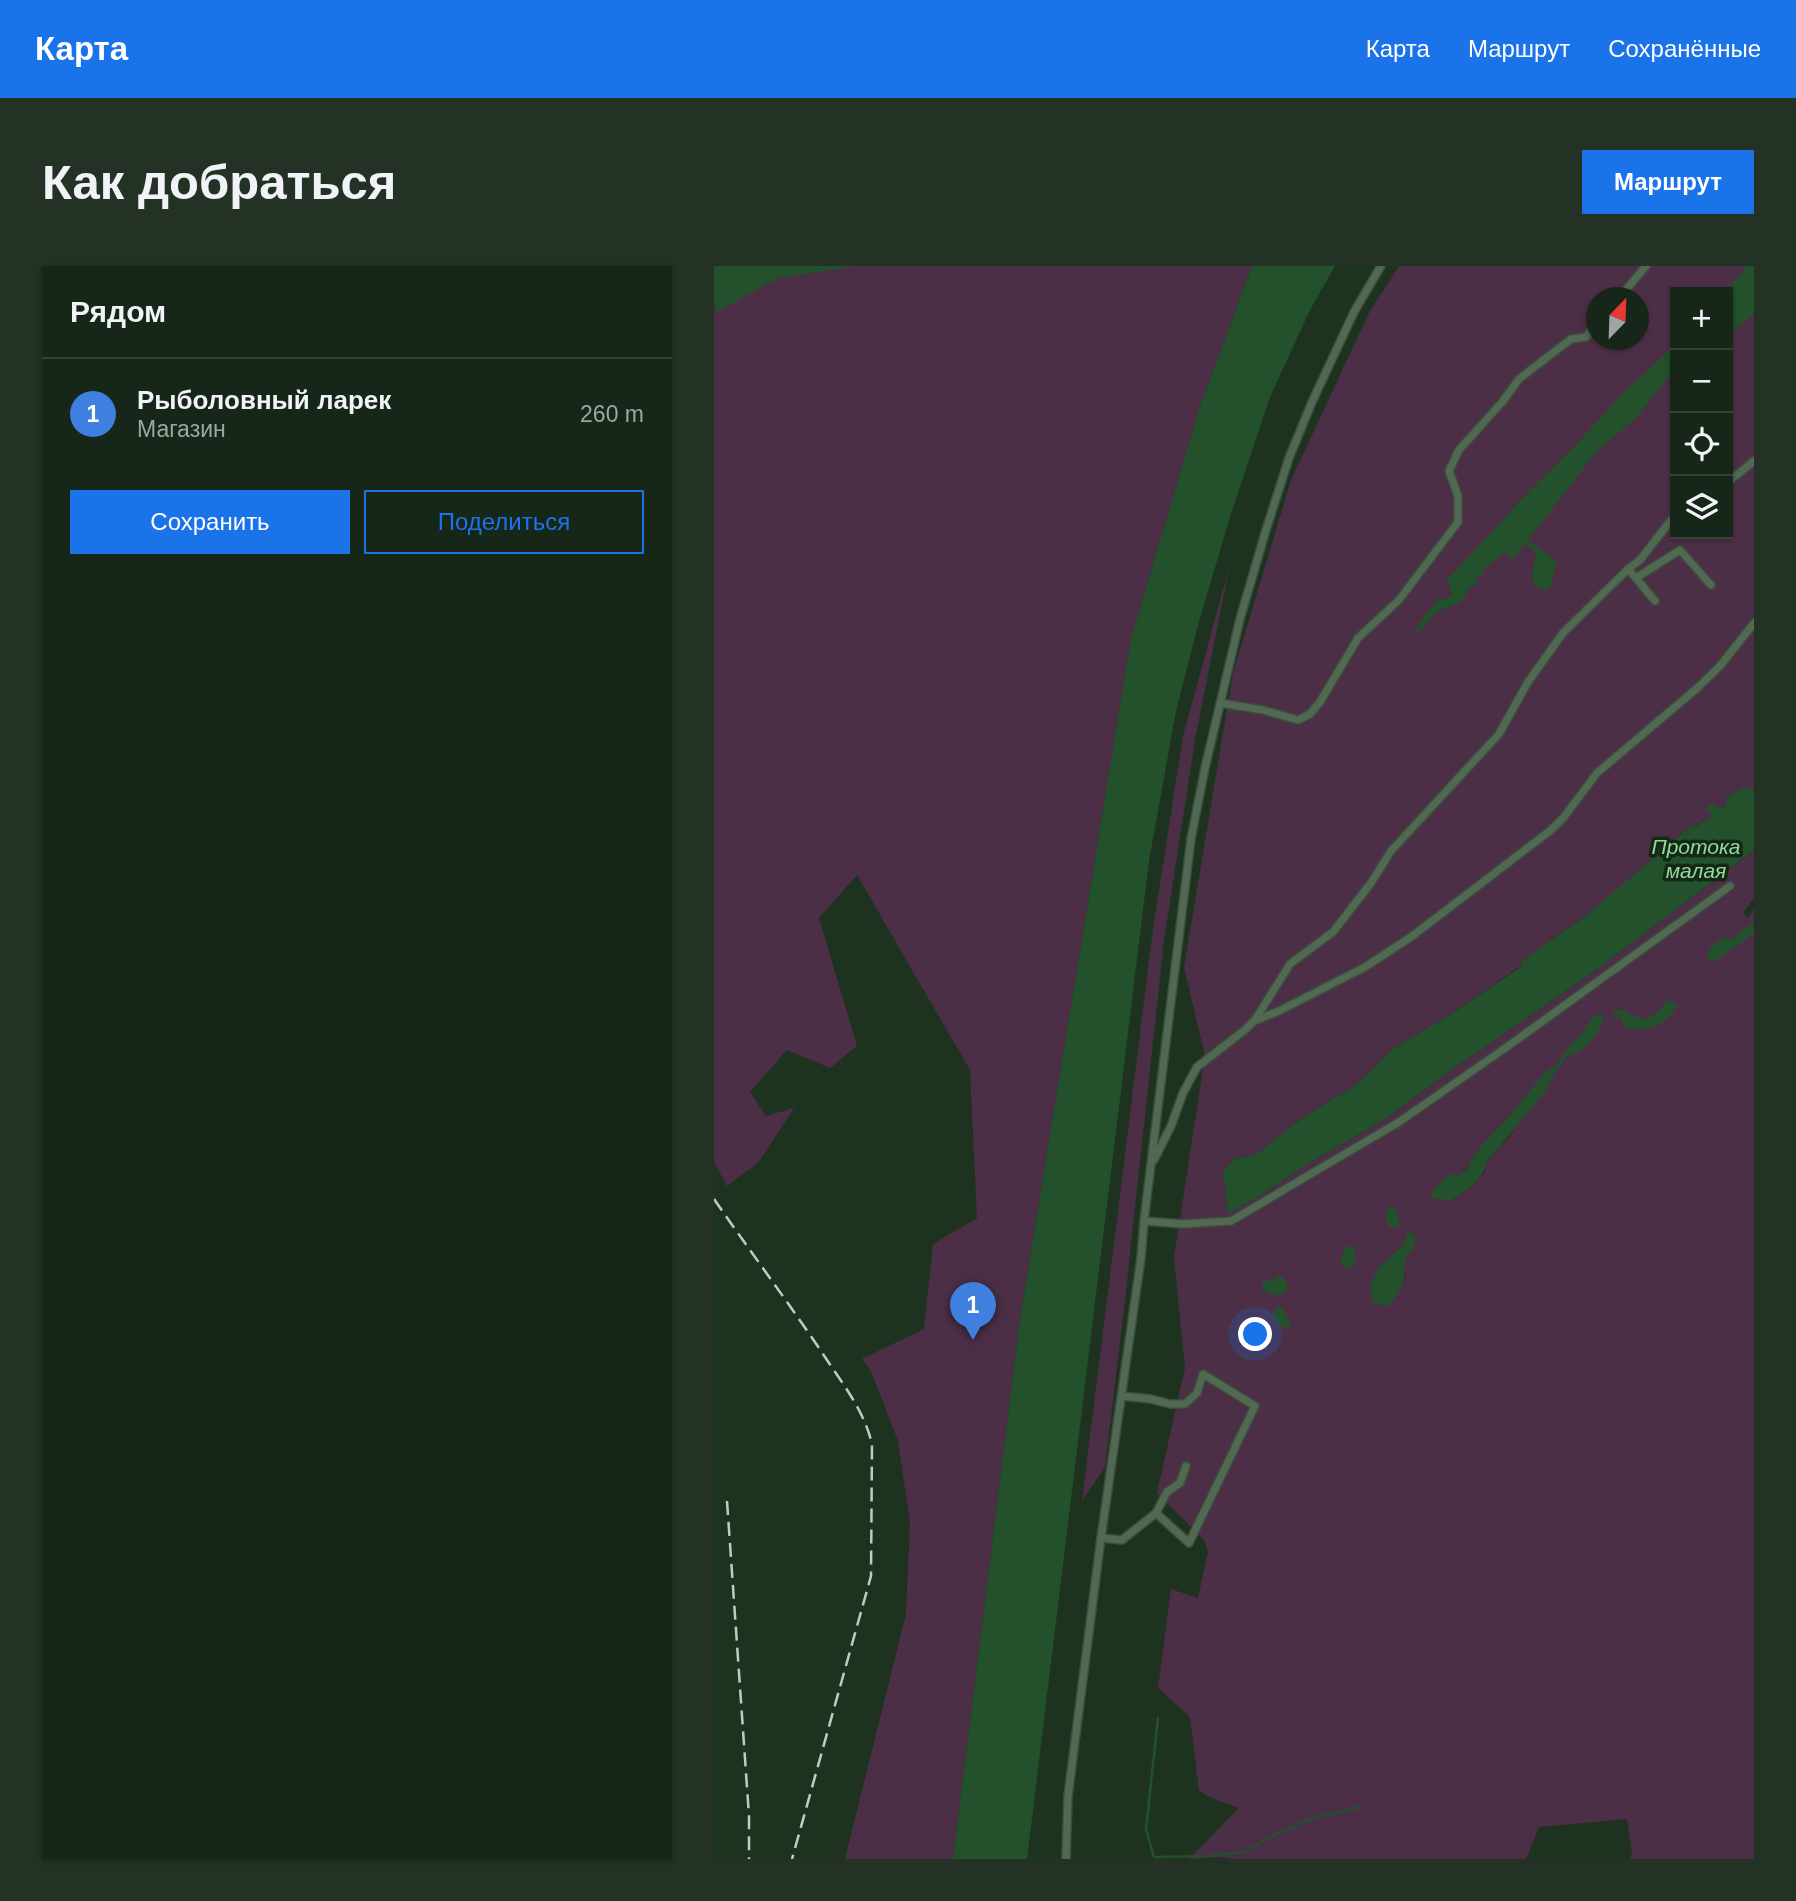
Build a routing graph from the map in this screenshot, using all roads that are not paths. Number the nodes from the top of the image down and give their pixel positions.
1 (1381, 266) edge
2 (1646, 266) edge
3 (1628, 287) edge
4 (1586, 337) edge
5 (1754, 461) edge
6 (1733, 478) edge
7 (1670, 521) edge
8 (1689, 543) dead end
9 (1680, 550) junction
10 (1628, 569) junction
11 (1636, 578) junction
12 (1711, 585) dead end
13 (1655, 601) dead end
14 (1754, 623) edge
15 (1220, 703) junction
16 (1730, 886) dead end
17 (1254, 1021) junction
18 (1152, 1165) junction
19 (1144, 1221) junction
20 (1122, 1396) junction
21 (1186, 1466) dead end
22 (1156, 1513) junction
23 (1101, 1538) junction
24 (1066, 1859) edge

1 - 15 street
2 - 3 street
4 - 15 street
5 - 6 street
7 - 10 street
8 - 9 street
9 - 11 street
9 - 12 street
10 - 11 street
10 - 17 street
11 - 13 street
14 - 17 street
15 - 18 street
16 - 19 street
17 - 18 street
18 - 19 street
19 - 20 street
20 - 22 street
20 - 23 street
21 - 22 street
22 - 23 street
23 - 24 street

